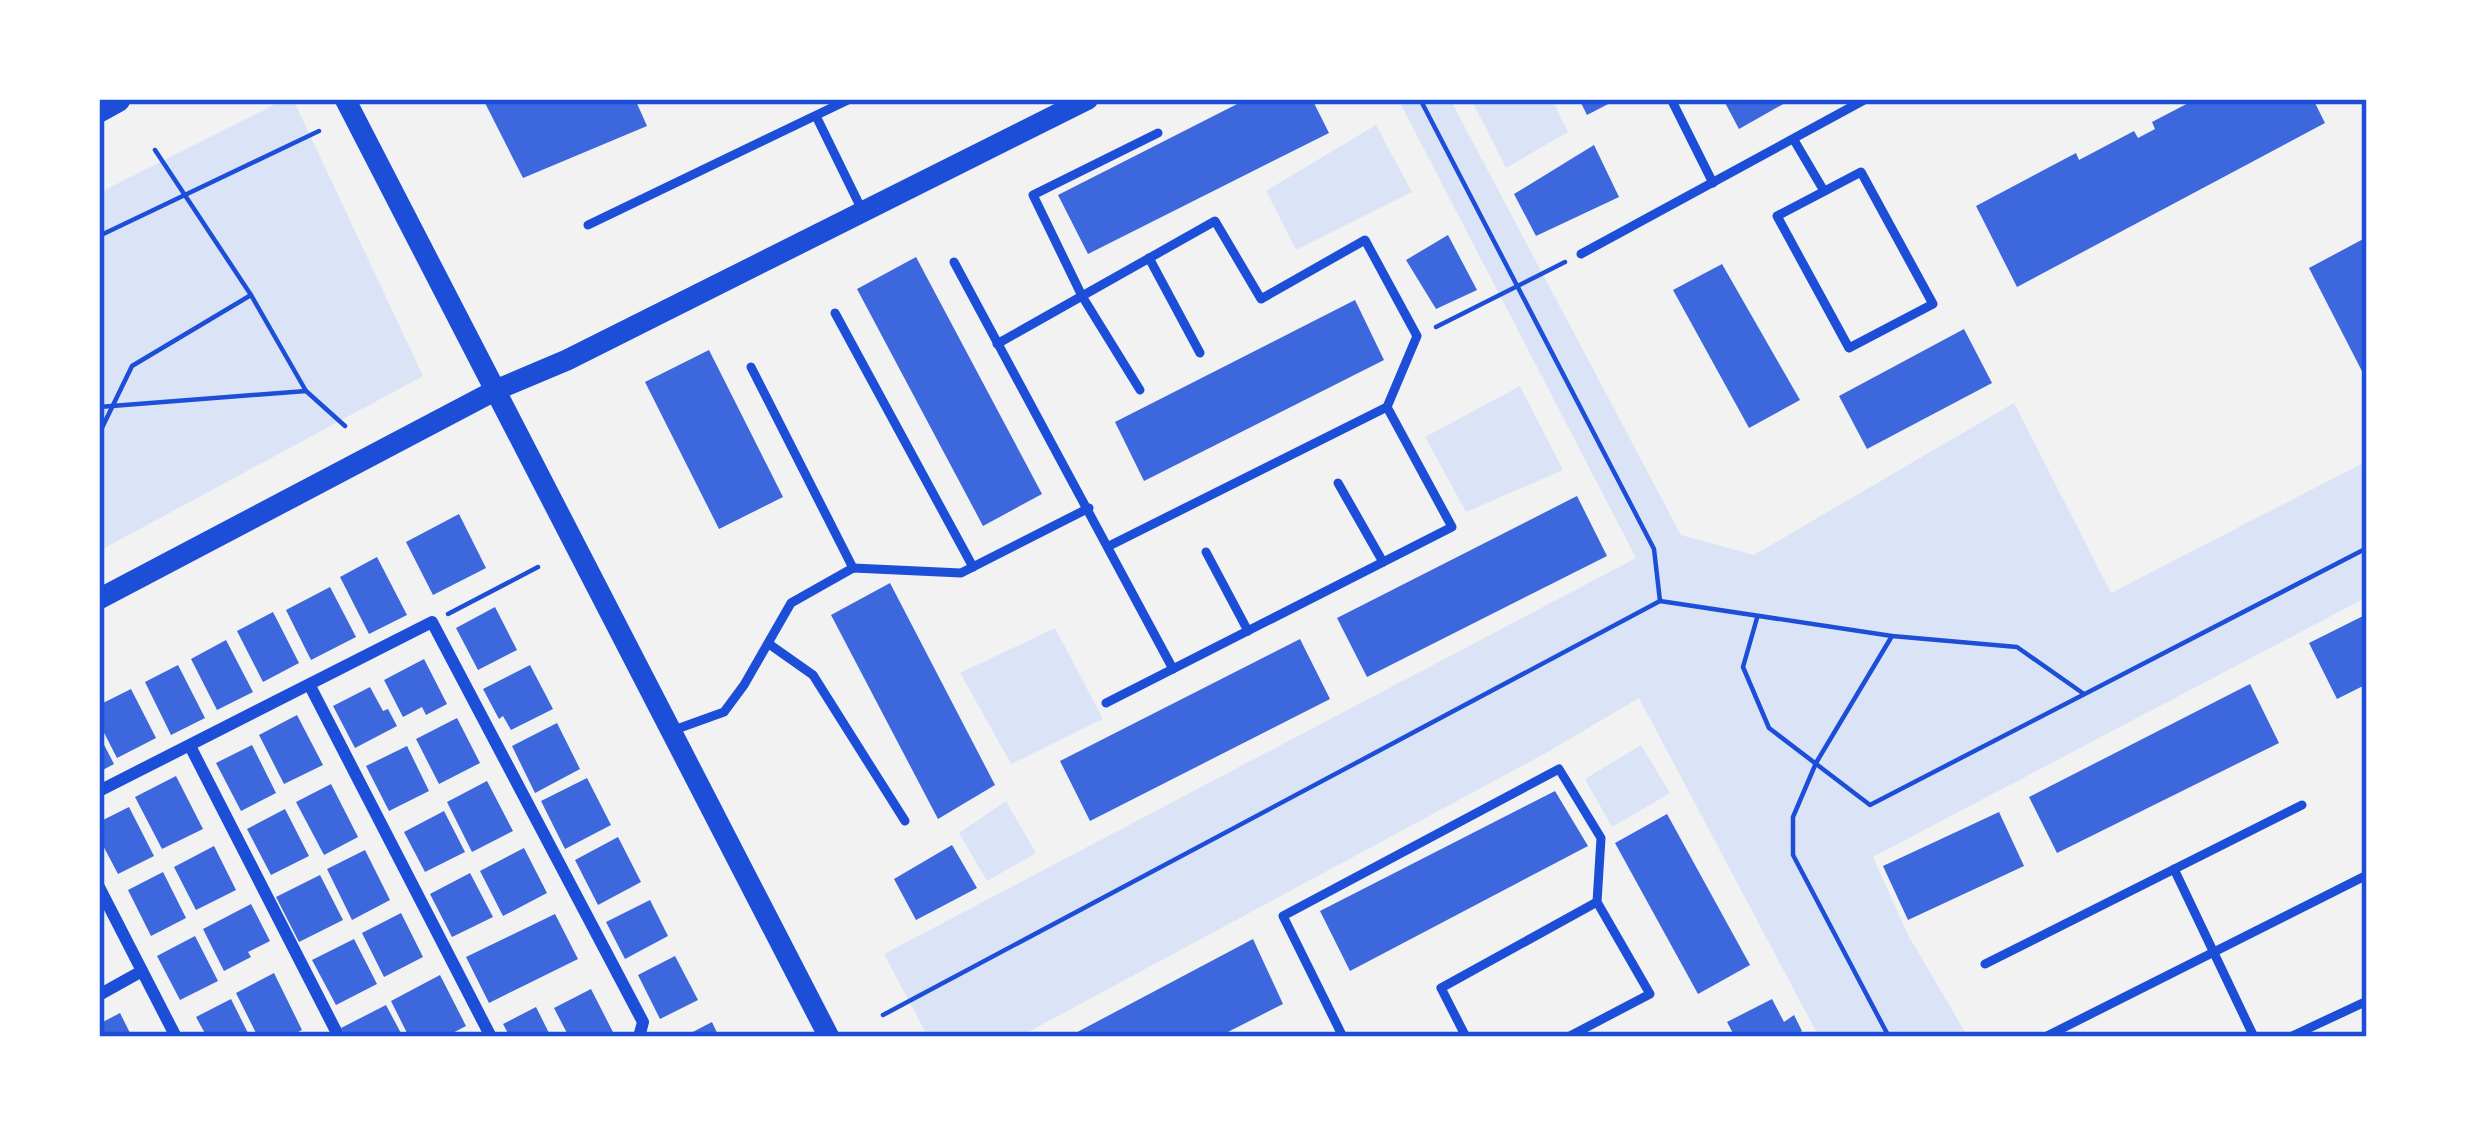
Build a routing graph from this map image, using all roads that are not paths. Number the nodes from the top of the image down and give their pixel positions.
1 (117, 99) edge
2 (345, 99) edge
3 (850, 99) edge
4 (1088, 99) edge
5 (1671, 99) edge
6 (1866, 99) edge
7 (99, 109) edge
8 (816, 116) junction
9 (1158, 134) dead end
10 (1794, 140) junction
11 (1713, 183) junction
12 (1824, 191) junction
13 (863, 212) junction
14 (588, 226) dead end
15 (1581, 254) road end
16 (1149, 258) junction
17 (954, 262) dead end
18 (1082, 296) junction
19 (835, 314) dead end
20 (997, 344) junction
21 (1200, 353) dead end
22 (751, 367) dead end
23 (496, 390) junction
24 (1140, 390) dead end
25 (1387, 407) junction
26 (1338, 483) dead end
27 (1089, 508) junction
28 (1109, 546) junction
29 (1206, 552) dead end
30 (1383, 562) junction
31 (973, 567) junction
32 (853, 568) junction
33 (99, 599) edge
34 (1248, 631) junction
35 (769, 644) junction
36 (1173, 670) junction
37 (310, 686) junction
38 (1106, 703) dead end
39 (671, 731) junction
40 (190, 746) junction
41 (99, 791) edge
42 (2302, 805) dead end
43 (905, 821) dead end
44 (2174, 869) junction
45 (2367, 875) edge
46 (99, 887) edge
47 (1598, 902) junction
48 (2213, 953) junction
49 (1985, 964) dead end
50 (142, 971) junction
51 (99, 994) edge
52 (2367, 1001) edge
53 (176, 1037) edge
54 (339, 1037) edge
55 (491, 1037) edge
56 (639, 1037) edge
57 (829, 1037) edge
58 (1343, 1037) edge
59 (1466, 1037) edge
60 (1568, 1037) edge
61 (2045, 1037) edge
62 (2254, 1037) edge
63 (2290, 1037) edge

1 - 7 main road
2 - 23 street
3 - 8 lane
4 - 13 street
5 - 11 lane
6 - 10 lane
8 - 13 lane
8 - 14 lane
9 - 18 lane
10 - 11 lane
10 - 12 lane
11 - 15 lane
12 - 12 lane
13 - 23 street
16 - 18 lane
16 - 21 lane
16 - 25 lane
17 - 20 lane
18 - 20 lane
18 - 24 lane
19 - 31 lane
20 - 27 lane
22 - 32 lane
23 - 33 street
23 - 39 street
25 - 28 lane
25 - 30 lane
26 - 30 lane
27 - 28 lane
27 - 31 lane
28 - 36 lane
29 - 34 lane
30 - 34 lane
31 - 32 lane
32 - 35 lane
34 - 36 lane
35 - 39 lane
35 - 43 lane
36 - 38 lane
37 - 40 street
37 - 55 street
37 - 56 street
39 - 57 street
40 - 41 street
40 - 54 street
42 - 44 lane
44 - 48 lane
44 - 49 lane
45 - 48 lane
46 - 50 street
47 - 58 lane
47 - 59 lane
47 - 60 lane
48 - 61 lane
48 - 62 lane
50 - 51 street
50 - 53 street
52 - 63 lane

